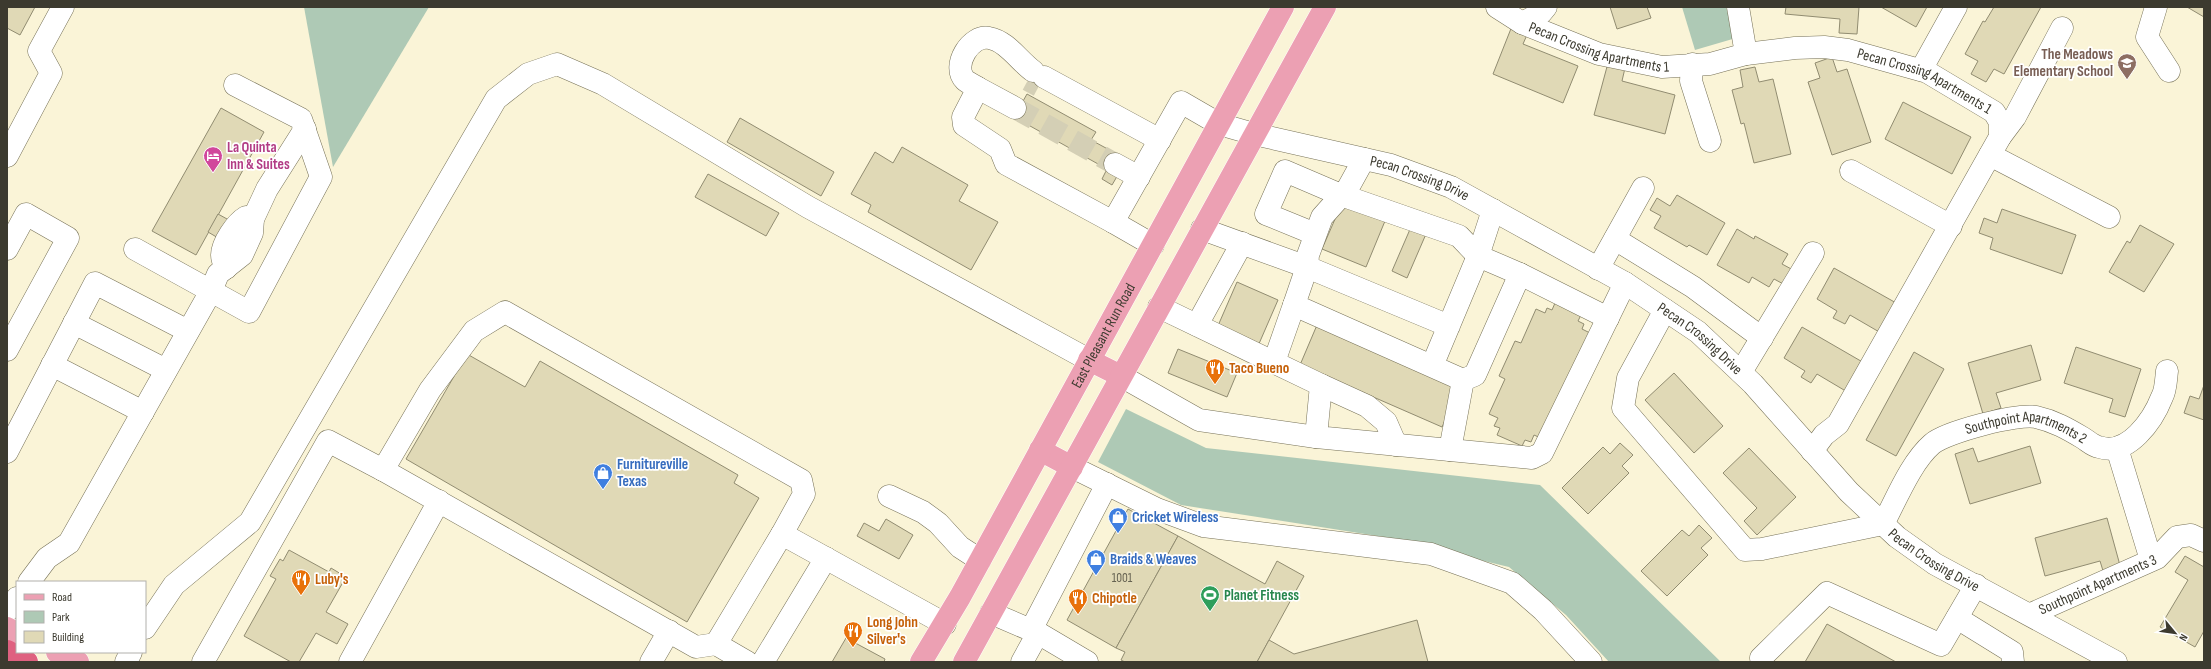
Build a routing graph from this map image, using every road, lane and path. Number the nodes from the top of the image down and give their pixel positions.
1 (63, 7) edge
2 (1283, 7) edge
3 (1325, 7) edge
4 (1498, 7) edge
5 (1546, 7) edge
6 (1738, 7) edge
7 (1956, 7) edge
8 (2156, 7) edge
9 (1522, 23) junction
10 (2062, 28) dead end
11 (1746, 54) junction
12 (1692, 64) junction
13 (1921, 70) junction
14 (2170, 71) dead end
15 (235, 85) dead end
16 (978, 88) junction
17 (1015, 108) tunnel mouth
18 (1219, 124) junction
19 (305, 129) junction
20 (1254, 134) junction
21 (1160, 140) junction
22 (1710, 141) dead end
23 (1995, 146) junction
24 (7, 156) edge
25 (1364, 159) junction
26 (1115, 164) tunnel mouth
27 (1851, 171) dead end
28 (1139, 177) junction
29 (1643, 188) dead end
30 (1342, 195) junction
31 (1492, 210) junction
32 (2109, 217) dead end
33 (1113, 222) junction
34 (1951, 226) junction
35 (1202, 229) junction
36 (1315, 234) junction
37 (1615, 239) junction
38 (1242, 243) junction
39 (1153, 245) junction
40 (7, 249) edge
41 (135, 249) dead end
42 (1813, 253) dead end
43 (1478, 256) junction
44 (1307, 266) junction
45 (1598, 269) junction
46 (1520, 274) junction
47 (1625, 283) junction
48 (211, 291) junction
49 (1294, 305) junction
50 (1159, 307) junction
51 (1665, 310) junction
52 (1608, 318) junction
53 (74, 323) junction
54 (1197, 325) junction
55 (1449, 326) junction
56 (188, 331) junction
57 (1762, 338) junction
58 (7, 350) edge
59 (1090, 360) junction
60 (1274, 362) junction
61 (52, 365) junction
62 (1432, 366) junction
63 (166, 370) junction
64 (2167, 370) dead end
65 (1741, 372) junction
66 (1121, 376) junction
67 (1463, 380) junction
68 (1321, 384) junction
69 (143, 412) junction
70 (1316, 437) junction
71 (1396, 445) junction
72 (2117, 448) junction
73 (1040, 450) junction
74 (1450, 450) junction
75 (1812, 451) junction
76 (7, 452) edge
77 (1072, 467) junction
78 (383, 470) junction
79 (1107, 484) junction
80 (889, 496) dead end
81 (439, 501) junction
82 (1883, 524) junction
83 (782, 534) junction
84 (2204, 541) edge
85 (826, 558) junction
86 (980, 560) junction
87 (2151, 560) junction
88 (30, 581) edge
89 (1976, 585) junction
90 (960, 597) junction
91 (16, 599) edge
92 (7, 612) edge
93 (991, 613) junction
94 (2031, 614) junction
95 (1957, 618) junction
96 (945, 624) junction
97 (146, 627) edge
98 (7, 628) edge
99 (668, 631) junction
100 (1034, 631) junction
101 (16, 632) edge
102 (716, 644) junction
103 (7, 651) edge
104 (59, 653) edge
105 (130, 653) edge
106 (1073, 659) edge
107 (27, 662) edge
108 (78, 662) edge
109 (126, 662) edge
110 (203, 662) edge
111 (350, 662) edge
112 (651, 662) edge
113 (747, 662) edge
114 (763, 662) edge
115 (921, 662) edge
116 (964, 662) edge
117 (1022, 662) edge
118 (1591, 662) edge
119 (1762, 662) edge
120 (2012, 662) edge
121 (2116, 662) edge

1 - 24 street
2 - 18 main road, East Pleasant Run Road
3 - 20 main road
4 - 9 street, Pecan Crossing Apartments 1
5 - 9 street
6 - 11 street
7 - 13 street
8 - 14 street
9 - 12 street, Pecan Crossing Apartments 1
10 - 23 street
11 - 12 street, Pecan Crossing Apartments 1
11 - 13 street, Pecan Crossing Apartments 1
12 - 22 street
13 - 23 street, Pecan Crossing Apartments 1
15 - 19 street
16 - 17 street
16 - 21 street
16 - 33 street
18 - 20 street, Pecan Crossing Drive
18 - 21 street, Pecan Crossing Drive
18 - 39 main road, East Pleasant Run Road
19 - 48 street
19 - 48 street
20 - 25 street, Pecan Crossing Drive
20 - 35 main road
21 - 28 street
23 - 32 street
23 - 34 street
25 - 30 street
25 - 31 street, Pecan Crossing Drive
26 - 28 street
27 - 34 street
28 - 33 street
29 - 37 street
30 - 36 street
30 - 36 street
30 - 43 street
31 - 43 street
31 - 45 street, Pecan Crossing Drive
33 - 39 street
34 - 75 street
35 - 38 street
35 - 50 main road
36 - 44 street
37 - 45 street
37 - 57 street
38 - 44 street
38 - 54 street
39 - 59 main road, East Pleasant Run Road
40 - 58 street
41 - 48 street
42 - 57 street
43 - 46 street
43 - 55 street
44 - 49 street
44 - 55 street
45 - 47 street, Pecan Crossing Drive
46 - 52 street
46 - 67 street
47 - 51 street, Pecan Crossing Drive
47 - 52 street
48 - 56 street
49 - 60 street
49 - 62 street
50 - 54 street
50 - 66 main road
51 - 65 street, Pecan Crossing Drive
51 - 82 street
52 - 74 street
53 - 56 street
53 - 61 street
53 - 63 street
54 - 60 street
55 - 62 street
56 - 63 street
57 - 65 street
59 - 66 main road
59 - 73 main road, East Pleasant Run Road
59 - 97 street
60 - 68 street
61 - 69 street
61 - 76 street
62 - 67 street
63 - 69 street
64 - 72 street
65 - 75 street, Pecan Crossing Drive
66 - 70 street
66 - 77 main road
67 - 74 street
68 - 70 street
68 - 71 street
69 - 88 street
70 - 71 street
71 - 74 street
72 - 82 street, Southpoint Apartments 2
72 - 87 street
73 - 77 main road
73 - 86 main road, East Pleasant Run Road
75 - 82 street, Pecan Crossing Drive
77 - 79 street
77 - 93 main road
78 - 81 street
78 - 83 street
78 - 110 street
79 - 100 street
79 - 118 street
80 - 86 street
81 - 99 street
81 - 111 street
82 - 89 street, Pecan Crossing Drive
83 - 85 street
83 - 102 street
84 - 87 street, Southpoint Apartments 3
85 - 96 street
85 - 114 street
86 - 90 main road, East Pleasant Run Road
87 - 94 street, Southpoint Apartments 3
89 - 94 street, Pecan Crossing Drive
89 - 95 street
90 - 93 main road
90 - 96 main road, East Pleasant Run Road
91 - 92 street
93 - 100 street
93 - 116 main road
94 - 121 street, Pecan Crossing Drive
95 - 119 street
95 - 120 street
96 - 115 main road, East Pleasant Run Road
98 - 101 main road
99 - 102 street
99 - 112 street
100 - 106 street
100 - 117 street
102 - 113 street
103 - 107 highway
104 - 108 main road
105 - 109 street

